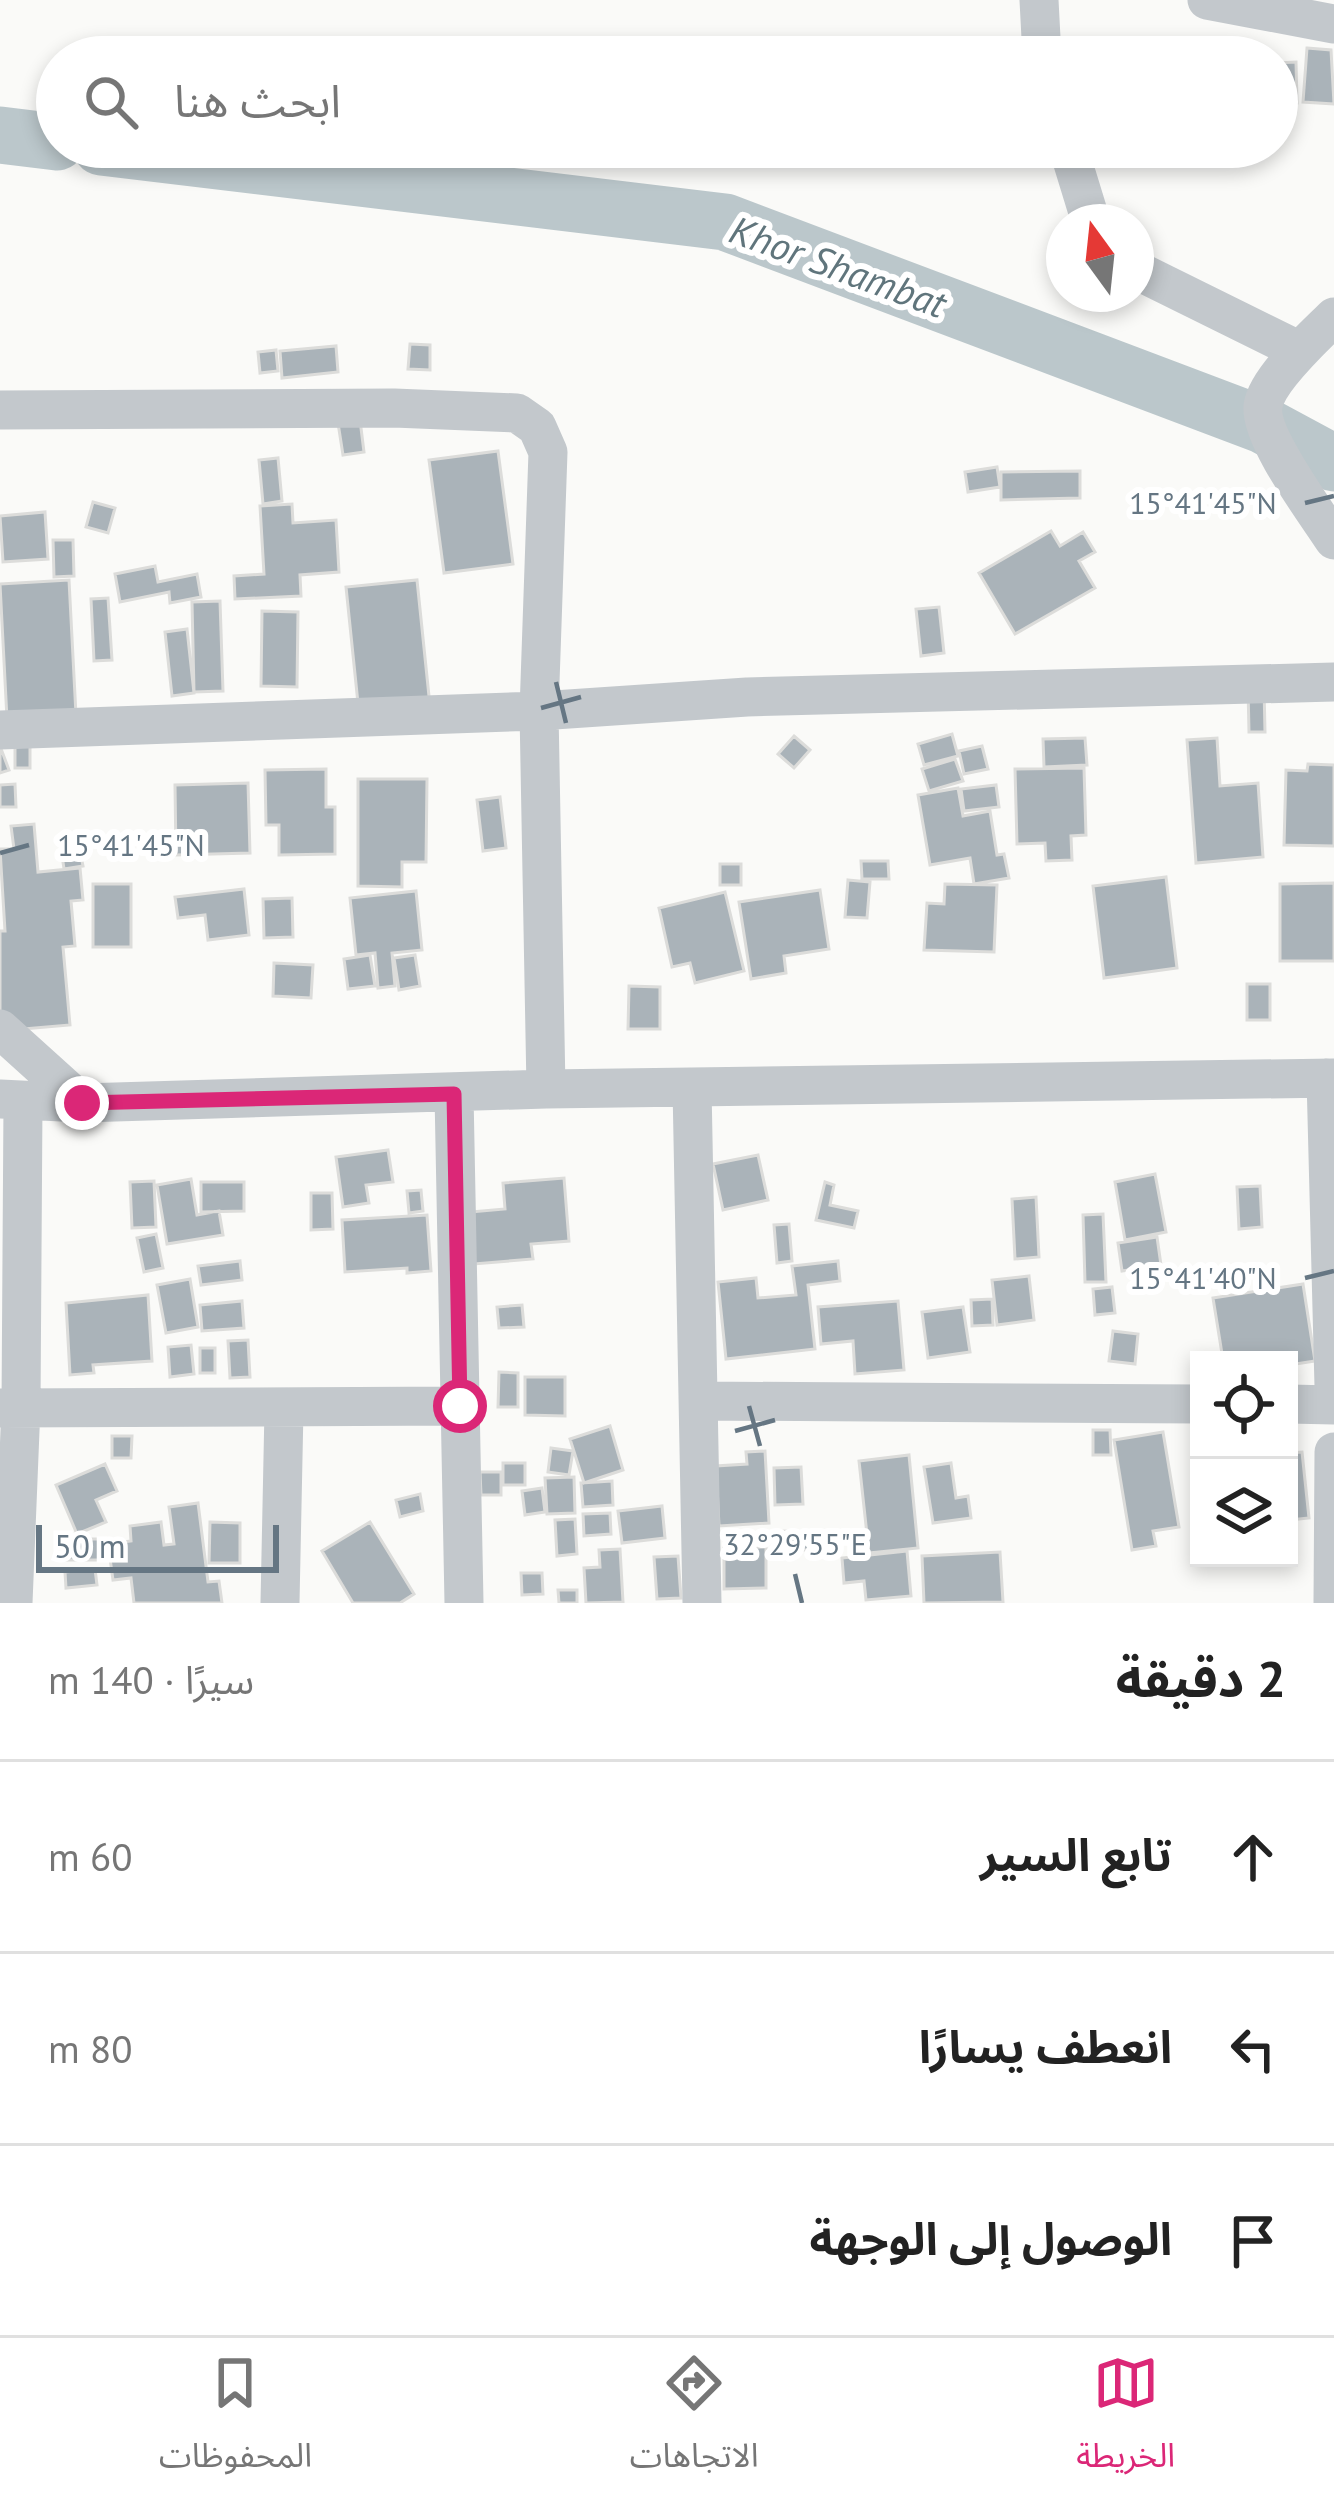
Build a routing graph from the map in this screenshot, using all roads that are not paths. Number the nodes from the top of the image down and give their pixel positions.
1 (1040, 0) edge
2 (1207, 0) edge
3 (1334, 24) edge
4 (1041, 36) edge
5 (1074, 168) edge
6 (1085, 204) edge
7 (1154, 279) edge
8 (1334, 317) edge
9 (1300, 351) junction
10 (0, 410) edge
11 (1334, 540) edge
12 (1334, 682) edge
13 (539, 711) junction
14 (0, 730) edge
15 (0, 1029) edge
16 (1330, 1078) edge
17 (692, 1087) junction
18 (546, 1089) junction
19 (454, 1094) junction
20 (12, 1101) edge
21 (82, 1103) junction
22 (1334, 1386) edge
23 (700, 1401) junction
24 (1190, 1404) edge
25 (1298, 1404) edge
26 (1334, 1405) edge
27 (460, 1406) junction
28 (11, 1407) edge
29 (284, 1409) junction
30 (1334, 1452) edge
31 (14, 1603) edge
32 (280, 1603) edge
33 (464, 1603) edge
34 (702, 1603) edge
35 (1333, 1603) edge

1 - 4 street
2 - 3 street
5 - 6 street
7 - 9 street
8 - 9 street
9 - 11 street
10 - 13 street
12 - 13 street
13 - 14 street
13 - 18 street
15 - 21 street
16 - 17 street
16 - 22 street
17 - 18 street
17 - 23 street
18 - 19 street
19 - 21 street
19 - 27 street
20 - 21 street
20 - 28 street
23 - 24 street
23 - 34 street
25 - 26 street
27 - 29 street
27 - 33 street
28 - 29 street
28 - 31 street
29 - 32 street
30 - 35 street

